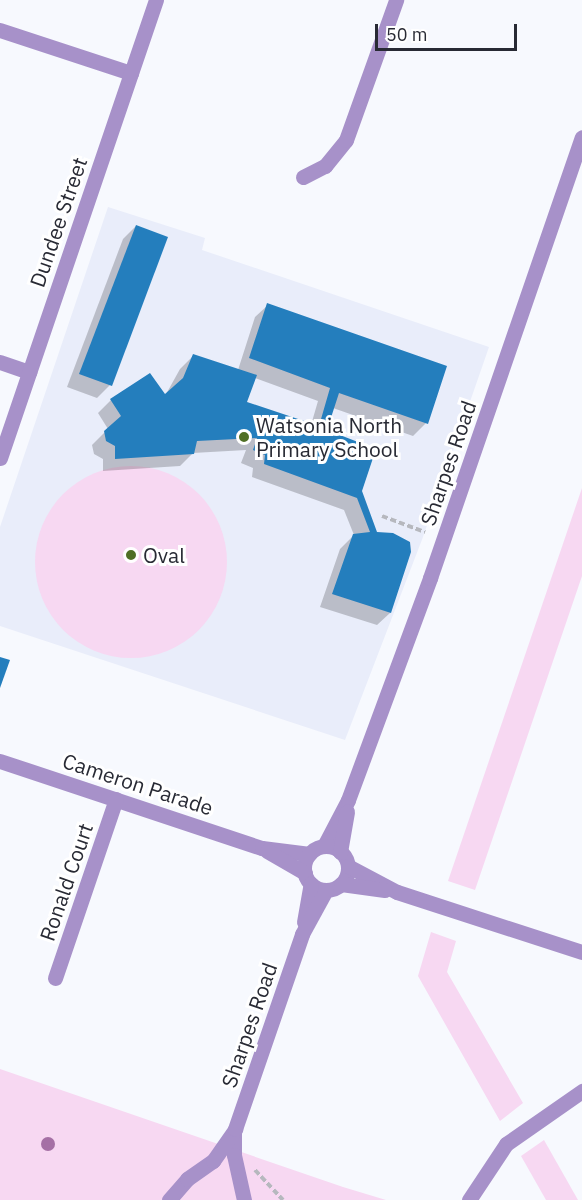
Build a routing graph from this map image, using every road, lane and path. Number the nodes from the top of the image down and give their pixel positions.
1 (156, 0) edge
2 (396, 0) edge
3 (0, 30) edge
4 (131, 73) junction
5 (582, 136) edge
6 (303, 177) dead end
7 (0, 362) edge
8 (29, 372) junction
9 (0, 458) edge
10 (382, 516) dead end
11 (425, 532) dead end
12 (0, 761) edge
13 (116, 799) junction
14 (348, 800) junction
15 (324, 846) junction
16 (262, 848) junction
17 (310, 854) junction
18 (344, 859) junction
19 (308, 879) junction
20 (341, 884) junction
21 (326, 890) junction
22 (397, 892) junction
23 (302, 934) junction
24 (582, 952) edge
25 (55, 978) dead end
26 (582, 1091) edge
27 (234, 1129) junction
28 (250, 1163) dead end
29 (169, 1200) edge
30 (244, 1200) edge
31 (283, 1200) edge
32 (469, 1200) edge

1 - 4 street, Dundee Street
2 - 6 street
3 - 4 street
4 - 8 street, Dundee Street
5 - 14 street, Sharpes Road
7 - 8 street
8 - 9 street, Dundee Street
10 - 11 path
12 - 13 street, Cameron Parade
13 - 16 street, Cameron Parade
13 - 25 street, Ronald Court
14 - 15 street, Sharpes Road
14 - 18 street, Sharpes Road
15 - 17 street
15 - 18 street
16 - 17 street, Cameron Parade
16 - 19 street, Cameron Parade
17 - 19 street
18 - 20 street
18 - 22 street
19 - 21 street
19 - 23 street, Sharpes Road
20 - 21 street
20 - 22 street
21 - 23 street, Sharpes Road
22 - 24 street
23 - 27 street, Sharpes Road
26 - 32 street
27 - 29 street, Sharpes Road
27 - 30 street, Sharpes Road
28 - 31 path

